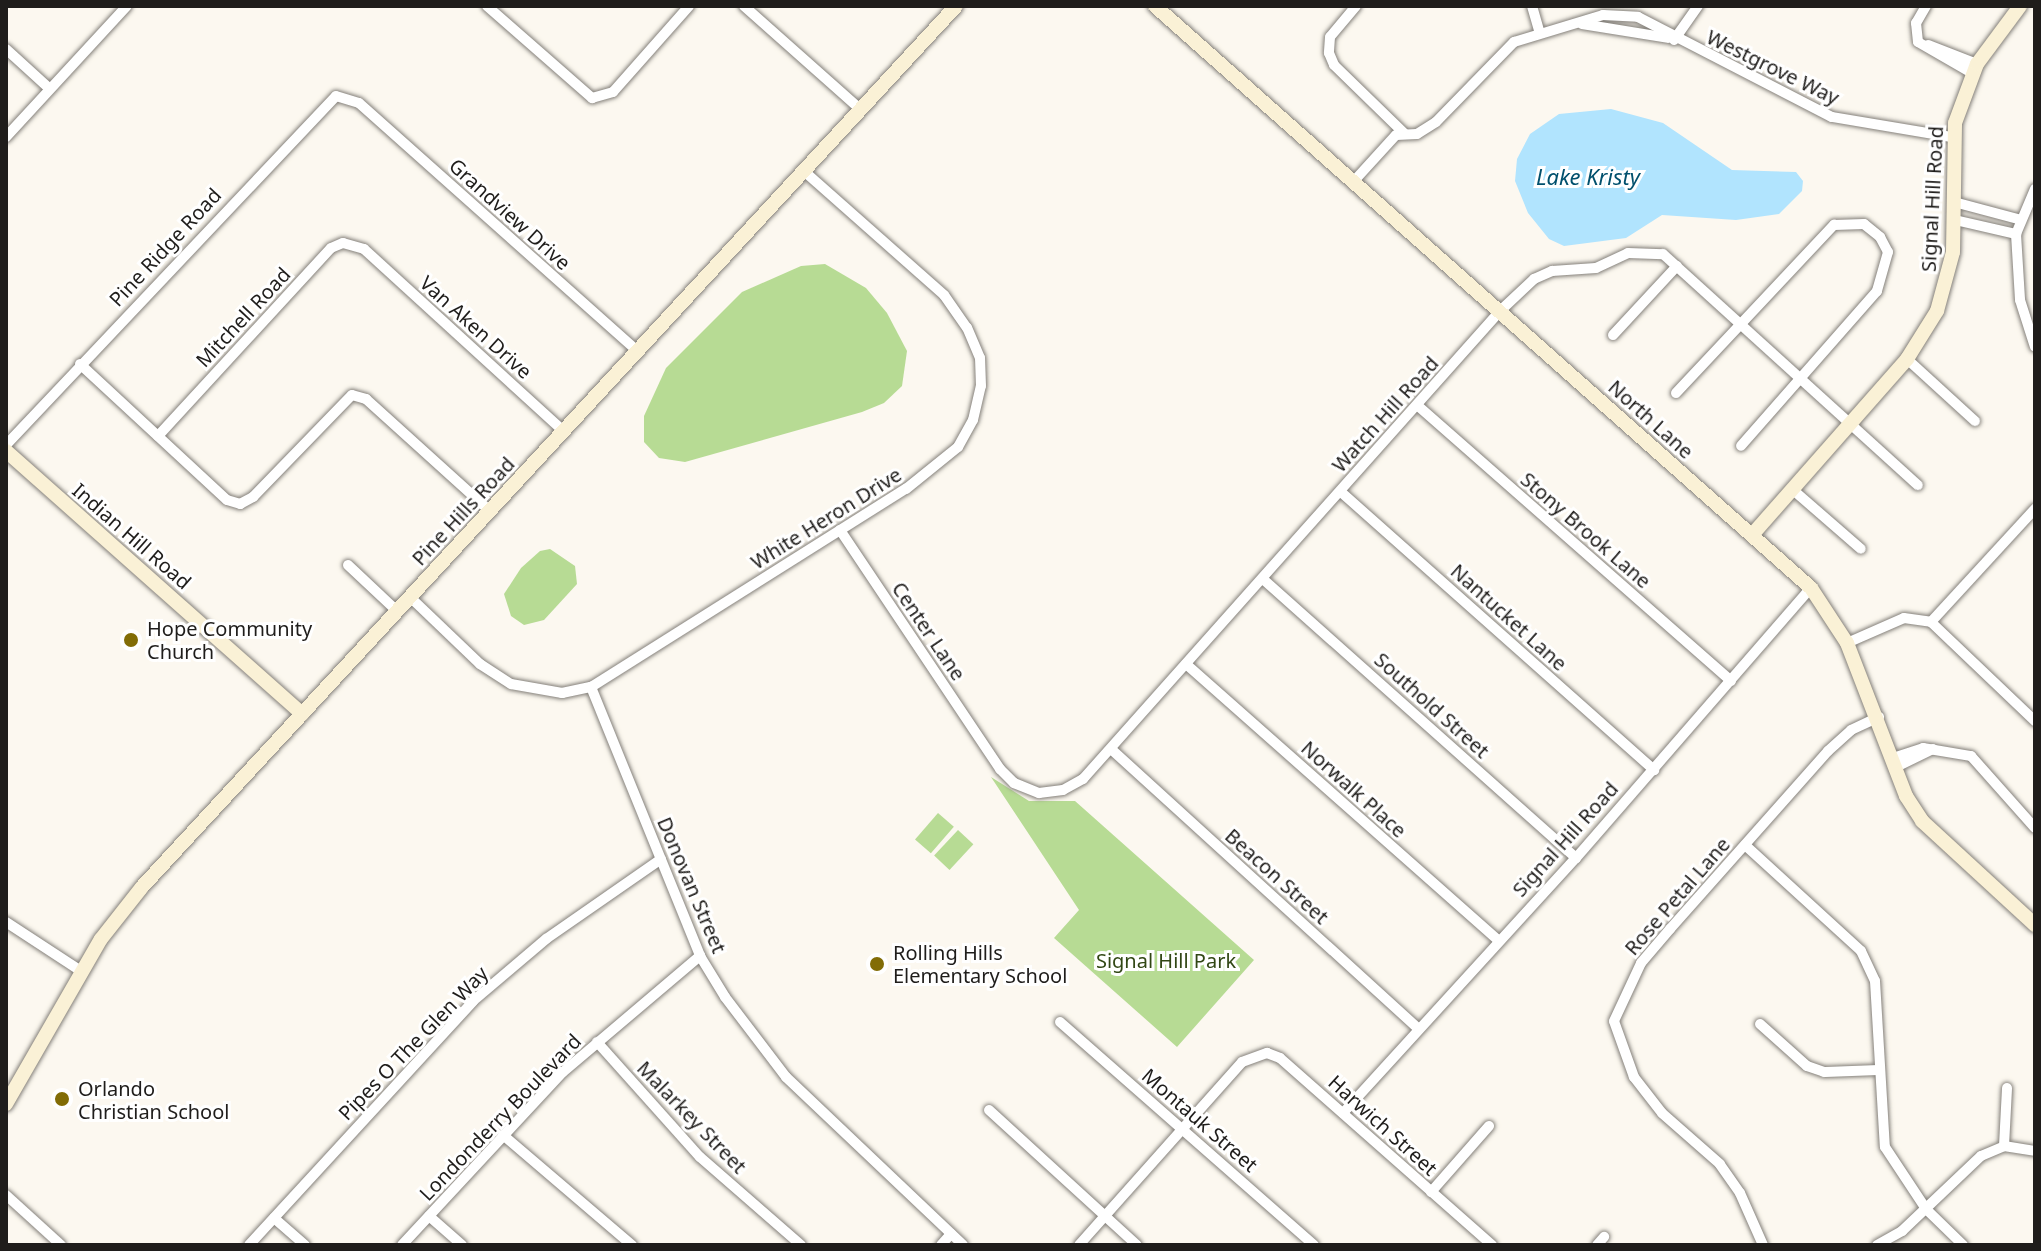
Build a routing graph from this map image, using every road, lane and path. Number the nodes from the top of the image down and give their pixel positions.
1 (127, 6) edge
2 (487, 6) edge
3 (689, 6) edge
4 (744, 6) edge
5 (956, 6) edge
6 (1155, 6) edge
7 (1356, 6) edge
8 (1532, 6) edge
9 (1698, 6) edge
10 (1926, 6) edge
11 (2020, 6) edge
12 (1539, 31) junction
13 (1674, 40) junction
14 (6, 49) edge
15 (1975, 69) junction
16 (50, 89) junction
17 (359, 103) joint
18 (861, 110) junction
19 (1404, 133) junction
20 (6, 137) edge
21 (1952, 137) junction
22 (804, 171) junction
23 (1354, 181) junction
24 (2035, 189) edge
25 (1954, 202) junction
26 (2018, 219) junction
27 (1955, 220) junction
28 (2016, 234) junction
29 (364, 249) joint
30 (1677, 266) junction
31 (1500, 311) junction
32 (1743, 324) junction
33 (1613, 335) dead end
34 (2035, 347) edge
35 (637, 351) junction
36 (1907, 359) junction
37 (80, 364) junction
38 (1803, 378) junction
39 (1676, 393) dead end
40 (1417, 405) junction
41 (1975, 421) dead end
42 (1850, 425) junction
43 (563, 431) junction
44 (158, 436) junction
45 (1741, 446) dead end
46 (6, 448) edge
47 (1918, 485) dead end
48 (1792, 489) junction
49 (1341, 492) junction
50 (2035, 509) edge
51 (490, 511) junction
52 (840, 530) junction
53 (1752, 535) junction
54 (1861, 549) dead end
55 (348, 565) dead end
56 (1264, 580) junction
57 (1811, 588) junction
58 (410, 597) junction
59 (397, 611) junction
60 (1931, 622) junction
61 (1847, 643) junction
62 (1186, 664) junction
63 (1731, 681) junction
64 (591, 687) junction
65 (302, 714) junction
66 (1879, 717) junction
67 (2035, 721) edge
68 (1111, 749) junction
69 (988, 752) joint
70 (1894, 762) junction
71 (1654, 770) junction
72 (2035, 828) edge
73 (1745, 845) junction
74 (1576, 858) junction
75 (661, 859) junction
76 (6, 922) edge
77 (2035, 925) edge
78 (1499, 941) junction
79 (700, 956) junction
80 (81, 971) junction
81 (1060, 1022) dead end
82 (1760, 1024) dead end
83 (1419, 1029) junction
84 (597, 1042) junction
85 (29, 1065) junction
86 (1880, 1070) junction
87 (6, 1083) edge
88 (2007, 1088) dead end
89 (6, 1104) edge
90 (989, 1110) dead end
91 (1343, 1113) junction
92 (1489, 1126) dead end
93 (1182, 1128) junction
94 (503, 1135) junction
95 (2004, 1146) junction
96 (2035, 1151) edge
97 (1431, 1192) junction
98 (6, 1195) edge
99 (1926, 1209) junction
100 (1103, 1215) junction
101 (429, 1216) junction
102 (274, 1218) junction
103 (951, 1234) junction
104 (61, 1245) edge
105 (249, 1245) edge
106 (305, 1245) edge
107 (402, 1245) edge
108 (462, 1245) edge
109 (632, 1245) edge
110 (801, 1245) edge
111 (941, 1245) edge
112 (963, 1245) edge
113 (1079, 1245) edge
114 (1137, 1245) edge
115 (1314, 1245) edge
116 (1492, 1245) edge
117 (1763, 1245) edge
118 (1877, 1245) edge
119 (1963, 1245) edge

1 - 16 street
2 - 3 street
4 - 18 street
5 - 18 street, Pine Hills Road
6 - 23 street, North Lane
7 - 19 street
8 - 12 street
9 - 13 street
10 - 15 street
11 - 15 street, Signal Hill Road
12 - 13 street, Westgrove Way
12 - 19 street, Westgrove Way
13 - 21 street, Westgrove Way
14 - 16 street
15 - 21 street, Signal Hill Road
16 - 20 street
17 - 35 street, Grandview Drive
17 - 37 street, Pine Ridge Road
18 - 22 street, Pine Hills Road
19 - 23 street, Westgrove Way
21 - 25 street, Signal Hill Road
22 - 35 street, Pine Hills Road
22 - 52 street, White Heron Drive
23 - 31 street, North Lane
24 - 26 street
25 - 26 street
25 - 27 street, Signal Hill Road
26 - 28 street
27 - 28 street
27 - 36 street, Signal Hill Road
28 - 34 street
29 - 43 street, Van Aken Drive
29 - 44 street, Mitchell Road
30 - 31 street, Watch Hill Road
30 - 32 street, Watch Hill Road
30 - 33 street
31 - 40 street, Watch Hill Road
31 - 53 street, North Lane
32 - 38 street, Watch Hill Road
32 - 38 street
32 - 39 street
35 - 43 street, Pine Hills Road
36 - 41 street
36 - 42 street, Signal Hill Road
37 - 44 street
37 - 46 street, Pine Ridge Road
38 - 42 street, Watch Hill Road
38 - 45 street
40 - 49 street, Watch Hill Road
40 - 63 street, Stony Brook Lane
42 - 47 street, Watch Hill Road
42 - 48 street, Signal Hill Road
43 - 51 street, Pine Hills Road
44 - 51 street
46 - 65 street, Indian Hill Road
48 - 53 street, Signal Hill Road
48 - 54 street
49 - 56 street, Watch Hill Road
49 - 71 street, Nantucket Lane
50 - 60 street
51 - 58 street, Pine Hills Road
52 - 64 street, White Heron Drive
52 - 69 street, Center Lane
53 - 57 street, North Lane
55 - 59 street
56 - 62 street, Watch Hill Road
56 - 74 street, Southold Street
57 - 61 street, North Lane
57 - 63 street, Signal Hill Road
58 - 59 street, Pine Hills Road
58 - 64 street, White Heron Drive
59 - 65 street, Pine Hills Road
60 - 61 street
60 - 67 street
61 - 66 street, North Lane
62 - 68 street, Watch Hill Road
62 - 78 street, Norwalk Place
63 - 71 street, Signal Hill Road
64 - 75 street, Donovan Street
65 - 80 street, Pine Hills Road
66 - 70 street, North Lane
66 - 73 street, Rose Petal Lane
68 - 69 street, Watch Hill Road
68 - 83 street, Beacon Street
70 - 72 street
70 - 77 street, North Lane
71 - 74 street, Signal Hill Road
73 - 86 street
73 - 117 street, Rose Petal Lane
74 - 78 street, Signal Hill Road
75 - 79 street, Donovan Street
75 - 102 street, Pipes O The Glen Way
76 - 80 street
78 - 83 street, Signal Hill Road
79 - 84 street, Londonderry Boulevard
79 - 103 street, Donovan Street
80 - 85 street, Pine Hills Road
81 - 93 street, Montauk Street
82 - 86 street
83 - 91 street, Signal Hill Road
84 - 94 street, Londonderry Boulevard
84 - 110 street, Malarkey Street
85 - 87 street, Pine Hills Road
85 - 89 street, Pine Hills Road
86 - 99 street
88 - 95 street
90 - 100 street
91 - 93 street, Harwich Street
91 - 97 street, Harwich Street
92 - 97 street
93 - 100 street
93 - 115 street, Montauk Street
94 - 101 street, Londonderry Boulevard
94 - 109 street
95 - 96 street
95 - 99 street
97 - 116 street, Harwich Street
98 - 104 street
99 - 118 street
99 - 119 street
100 - 113 street
100 - 114 street
101 - 107 street, Londonderry Boulevard
101 - 108 street
102 - 105 street, Pipes O The Glen Way
102 - 106 street
103 - 111 street
103 - 112 street, Donovan Street

